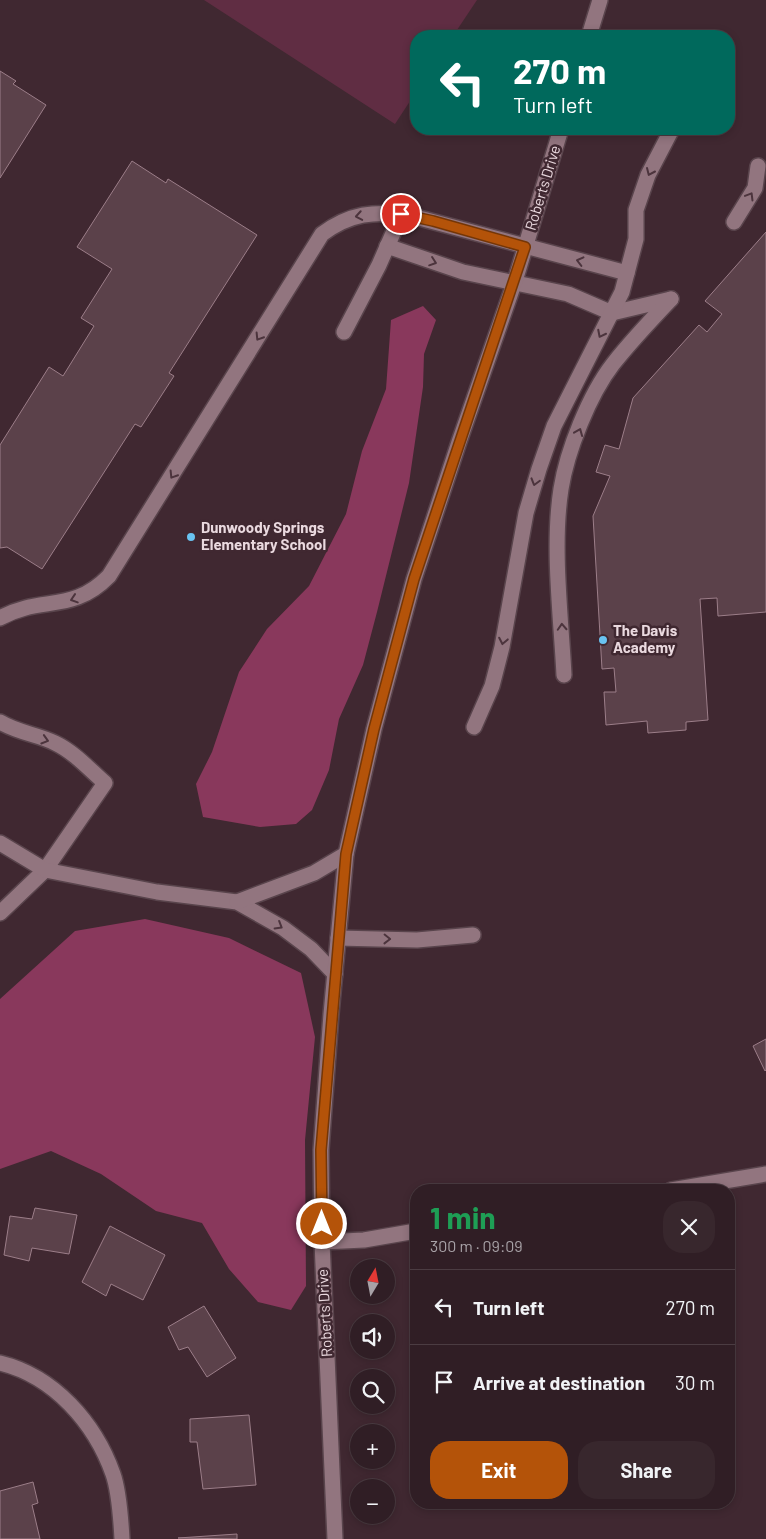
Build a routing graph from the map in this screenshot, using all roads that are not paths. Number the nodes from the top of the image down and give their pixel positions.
1 (600, 0) edge
2 (591, 30) edge
3 (559, 135) edge
4 (669, 135) edge
5 (758, 166) dead end
6 (401, 214) junction
7 (734, 222) dead end
8 (387, 246) junction
9 (525, 247) junction
10 (627, 273) junction
11 (515, 281) junction
12 (612, 313) junction
13 (344, 332) dead end
14 (0, 618) edge
15 (564, 675) dead end
16 (0, 722) edge
17 (474, 726) dead end
18 (0, 843) edge
19 (346, 854) junction
20 (46, 870) junction
21 (237, 902) junction
22 (0, 913) edge
23 (473, 935) dead end
24 (338, 938) junction
25 (335, 974) junction
26 (766, 1174) edge
27 (706, 1184) edge
28 (410, 1232) edge
29 (322, 1242) junction
30 (0, 1363) edge
31 (122, 1539) edge
32 (335, 1539) edge

1 - 2 street
3 - 9 street, Roberts Drive
4 -> 10 street
7 -> 5 street
6 - 8 street
6 - 9 street
6 -> 14 street
8 -> 11 street
8 - 13 street
10 -> 9 street
9 - 11 street, Roberts Drive
10 - 12 street
11 - 12 street
11 - 19 street, Roberts Drive
15 -> 12 street
12 -> 17 street
16 -> 20 street
18 - 20 street
19 - 21 street
19 - 24 street, Roberts Drive
20 - 21 street
20 - 22 street
21 -> 25 street
24 -> 23 street
24 - 25 street, Roberts Drive
25 - 29 street, Roberts Drive
26 - 27 street
28 - 29 street
29 - 32 street, Roberts Drive
30 - 31 street

